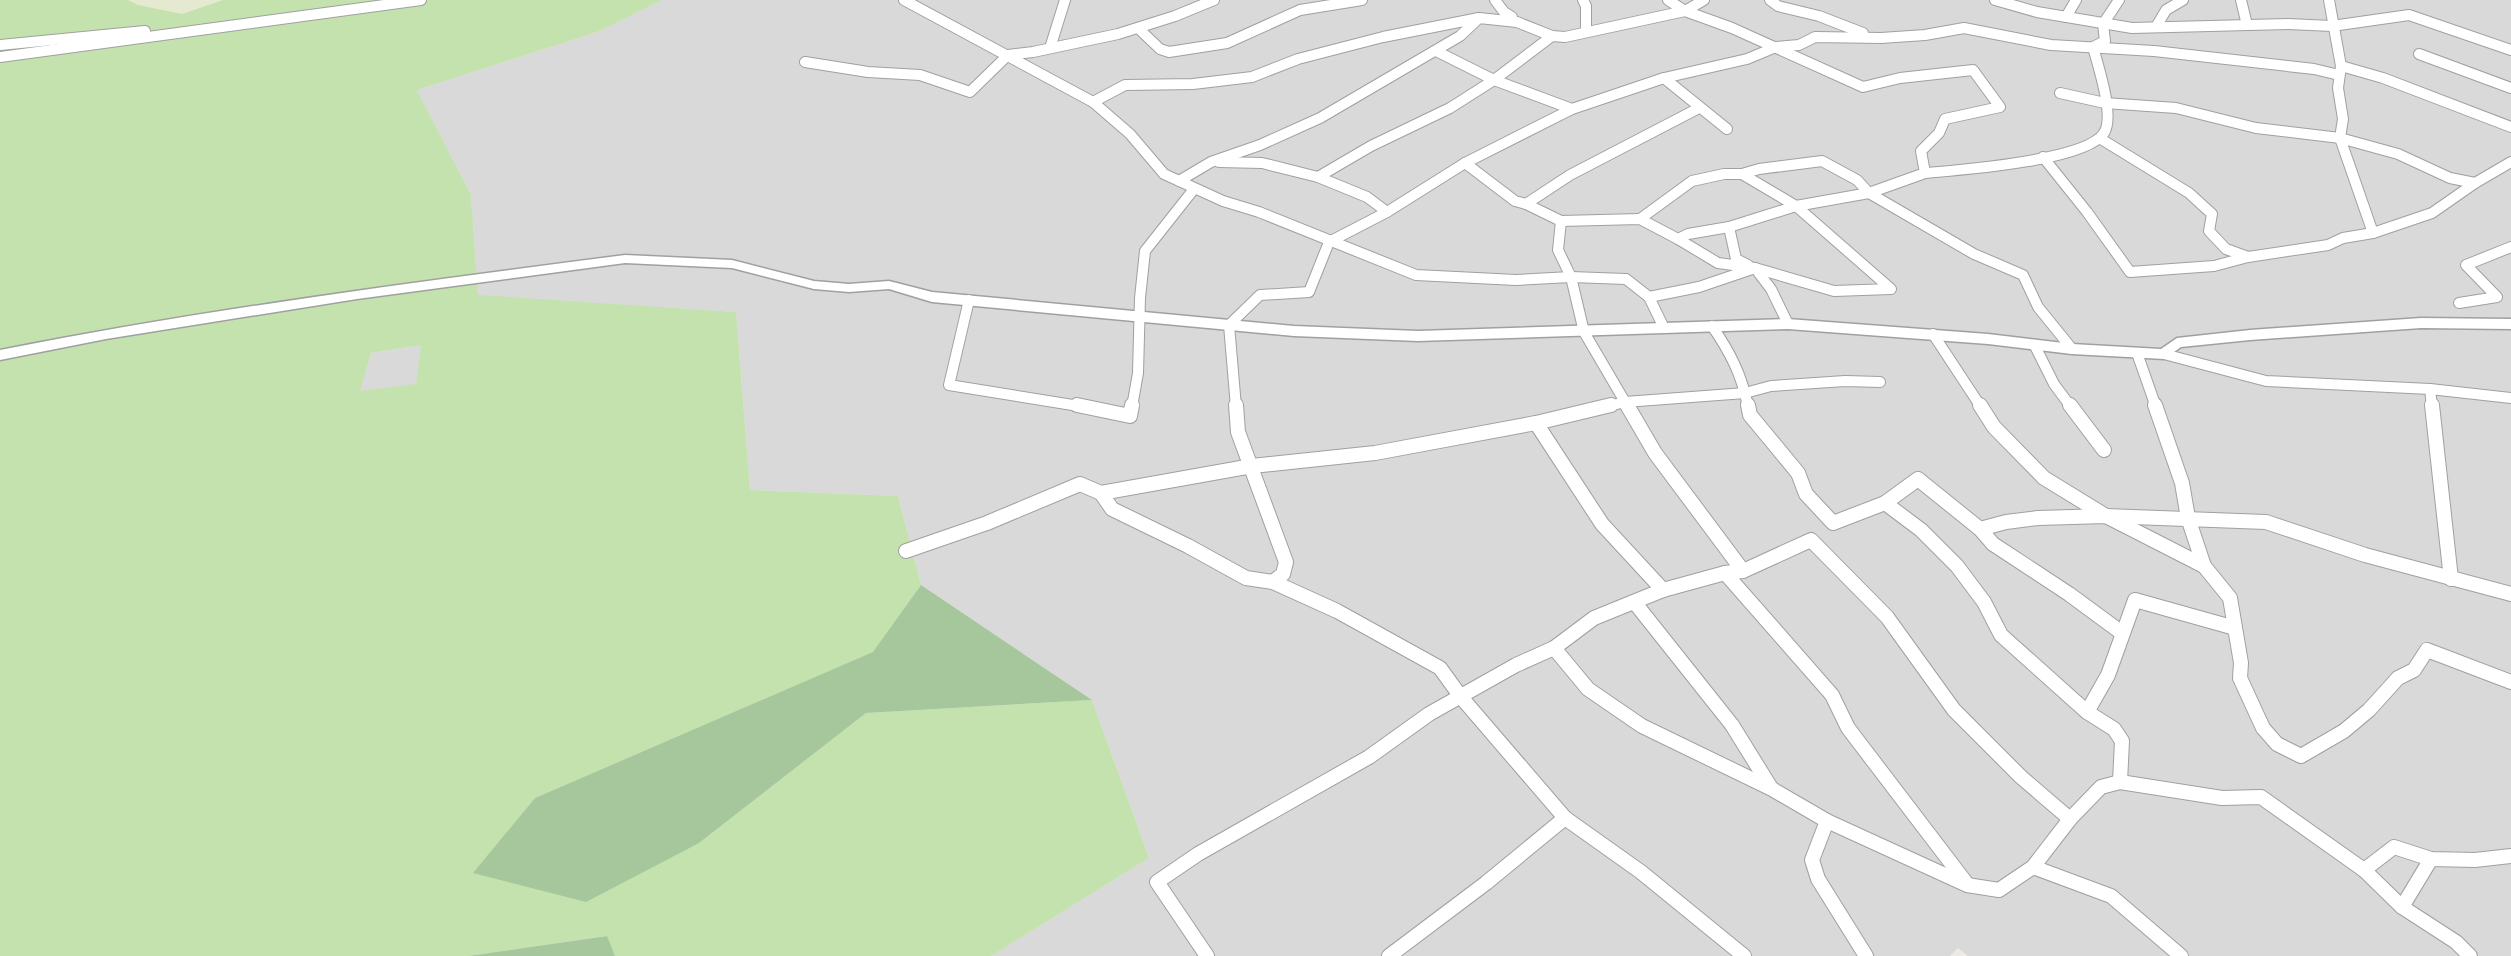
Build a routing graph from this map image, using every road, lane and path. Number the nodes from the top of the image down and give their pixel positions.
1 (421, 0) edge
2 (904, 0) edge
3 (1065, 0) edge
4 (1214, 0) edge
5 (1362, 0) edge
6 (1495, 0) edge
7 (1583, 0) edge
8 (1668, 0) edge
9 (1704, 0) edge
10 (1770, 0) edge
11 (1995, 0) edge
12 (2076, 0) edge
13 (2119, 0) edge
14 (2183, 0) edge
15 (2241, 0) edge
16 (2329, 0) edge
17 (1685, 11) junction
18 (2066, 17) junction
19 (1479, 18) junction
20 (1521, 22) junction
21 (2103, 24) junction
22 (2247, 25) junction
23 (2271, 26) junction
24 (2331, 26) junction
25 (2156, 27) junction
26 (1139, 29) junction
27 (182, 32) junction
28 (1586, 32) junction
29 (1552, 36) junction
30 (2275, 36) dead end
31 (1881, 38) junction
32 (0, 45) edge
33 (1776, 47) junction
34 (2093, 47) junction
35 (1050, 48) junction
36 (2511, 50) edge
37 (1436, 51) junction
38 (2419, 54) dead end
39 (1008, 55) junction
40 (0, 57) edge
41 (805, 62) dead end
42 (2340, 71) junction
43 (1664, 78) junction
44 (1494, 80) junction
45 (2511, 88) edge
46 (2060, 93) dead end
47 (1094, 102) junction
48 (2105, 103) junction
49 (1699, 108) junction
50 (1572, 109) junction
51 (2511, 127) edge
52 (1727, 129) dead end
53 (2340, 138) junction
54 (2101, 140) junction
55 (2043, 157) junction
56 (1211, 162) junction
57 (2511, 162) edge
58 (1465, 163) junction
59 (1925, 172) junction
60 (1742, 174) junction
61 (1318, 177) junction
62 (1179, 181) junction
63 (2475, 183) junction
64 (1194, 189) junction
65 (1869, 193) junction
66 (1526, 204) junction
67 (1796, 206) junction
68 (1387, 212) junction
69 (1640, 219) junction
70 (1561, 221) junction
71 (1729, 227) junction
72 (2373, 233) junction
73 (1678, 239) junction
74 (1329, 242) junction
75 (2511, 247) edge
76 (2247, 257) junction
77 (1755, 268) junction
78 (1571, 277) junction
79 (1649, 297) junction
80 (969, 300) junction
81 (2459, 303) dead end
82 (1139, 316) junction
83 (1788, 324) junction
84 (2511, 324) edge
85 (1229, 325) junction
86 (1712, 326) junction
87 (1664, 328) junction
88 (1584, 332) junction
89 (1933, 334) junction
90 (2035, 346) junction
91 (2072, 349) junction
92 (2137, 353) junction
93 (2164, 354) junction
94 (0, 356) edge
95 (1880, 382) dead end
96 (2430, 389) junction
97 (1745, 393) junction
98 (2511, 398) edge
99 (1625, 402) junction
100 (1536, 423) junction
101 (2104, 450) dead end
102 (1252, 466) junction
103 (1101, 493) junction
104 (1885, 503) junction
105 (2106, 516) junction
106 (2188, 518) junction
107 (1980, 529) junction
108 (906, 551) dead end
109 (2204, 566) junction
110 (1743, 572) junction
111 (1725, 573) junction
112 (2451, 579) junction
113 (1273, 582) junction
114 (1663, 590) junction
115 (2511, 594) edge
116 (1635, 603) junction
117 (2235, 628) junction
118 (2122, 633) junction
119 (1554, 648) junction
120 (2511, 682) edge
121 (1461, 697) junction
122 (2087, 712) junction
123 (2120, 782) junction
124 (1772, 789) junction
125 (1566, 818) junction
126 (2070, 819) junction
127 (1827, 821) junction
128 (2511, 856) edge
129 (2431, 859) junction
130 (2033, 867) junction
131 (2364, 870) junction
132 (1967, 885) junction
133 (2402, 906) junction
134 (1207, 956) edge
135 (1389, 956) edge
136 (1744, 956) edge
137 (1866, 956) edge
138 (2181, 956) edge
139 (2470, 956) edge

1 - 27 street
2 - 39 street
3 - 35 street
4 - 26 street
5 - 26 street
6 - 20 street
7 - 28 street
8 - 17 street
9 - 17 street
10 - 31 street
11 - 18 street
12 - 18 street
13 - 21 street
14 - 25 street
15 - 22 street
16 - 24 street
17 - 28 street
17 - 33 street
18 - 21 street
19 - 20 street
19 - 37 street
19 - 47 street
20 - 29 street
21 - 25 street
21 - 34 street
22 - 23 street
22 - 25 street
23 - 24 street
23 - 30 street
24 - 36 street
24 - 42 street
26 - 35 street
27 - 32 street
27 - 40 street
28 - 29 street
29 - 44 street
31 - 33 street
31 - 34 street
33 - 43 street
33 - 59 street
34 - 42 street
34 - 48 street
35 - 39 street
37 - 44 street
37 - 56 street
38 - 45 street
39 - 41 street
39 - 47 street
42 - 51 street
42 - 53 street
43 - 49 street
43 - 50 street
44 - 50 street
44 - 61 street
46 - 48 street
47 - 62 street
48 - 53 street
48 - 54 street
49 - 52 street
49 - 66 street
50 - 58 street
53 - 63 street
53 - 72 street
54 - 55 street
54 - 76 street
55 - 59 street
55 - 76 street
56 - 61 street
56 - 62 street
57 - 63 street
58 - 66 street
58 - 68 street
59 - 65 street
60 - 65 street
60 - 67 street
60 - 69 street
61 - 68 street
62 - 64 street
63 - 72 street
64 - 74 street
64 - 82 street
65 - 67 street
65 - 91 street
66 - 70 street
67 - 71 street
67 - 77 street
68 - 74 street
69 - 70 street
69 - 73 street
70 - 78 street
71 - 73 street
71 - 77 street
72 - 76 street
73 - 77 street
74 - 78 street
74 - 85 street
75 - 81 street
77 - 79 street
77 - 83 street
78 - 79 street
78 - 88 street
79 - 87 street
80 - 82 street
80 - 82 street
80 - 94 street
82 - 85 street
83 - 86 street
83 - 89 street
84 - 93 street
85 - 88 street
85 - 102 street
86 - 87 street
86 - 97 street
87 - 88 street
88 - 99 street
89 - 90 street
89 - 105 street
90 - 91 street
90 - 101 street
91 - 92 street
92 - 93 street
92 - 106 street
93 - 96 street
95 - 97 street
96 - 98 street
96 - 112 street
97 - 99 street
97 - 104 street
99 - 100 street
99 - 110 street
100 - 102 street
100 - 114 street
102 - 103 street
102 - 113 street
103 - 108 street
103 - 113 street
104 - 107 street
104 - 122 street
105 - 106 street
105 - 107 street
105 - 109 street
106 - 109 street
106 - 112 street
107 - 118 street
109 - 117 street
110 - 111 street
110 - 126 street
111 - 114 street
111 - 132 street
112 - 115 street
113 - 121 street
114 - 116 street
116 - 119 street
116 - 124 street
117 - 118 street
117 - 120 street
118 - 122 street
119 - 121 street
119 - 124 street
121 - 125 street
121 - 134 street
122 - 123 street
123 - 126 street
123 - 131 street
124 - 127 street
125 - 135 street
125 - 136 street
126 - 130 street
127 - 132 street
127 - 137 street
128 - 129 street
129 - 131 street
129 - 133 street
130 - 132 street
130 - 138 street
131 - 133 street
133 - 139 street

